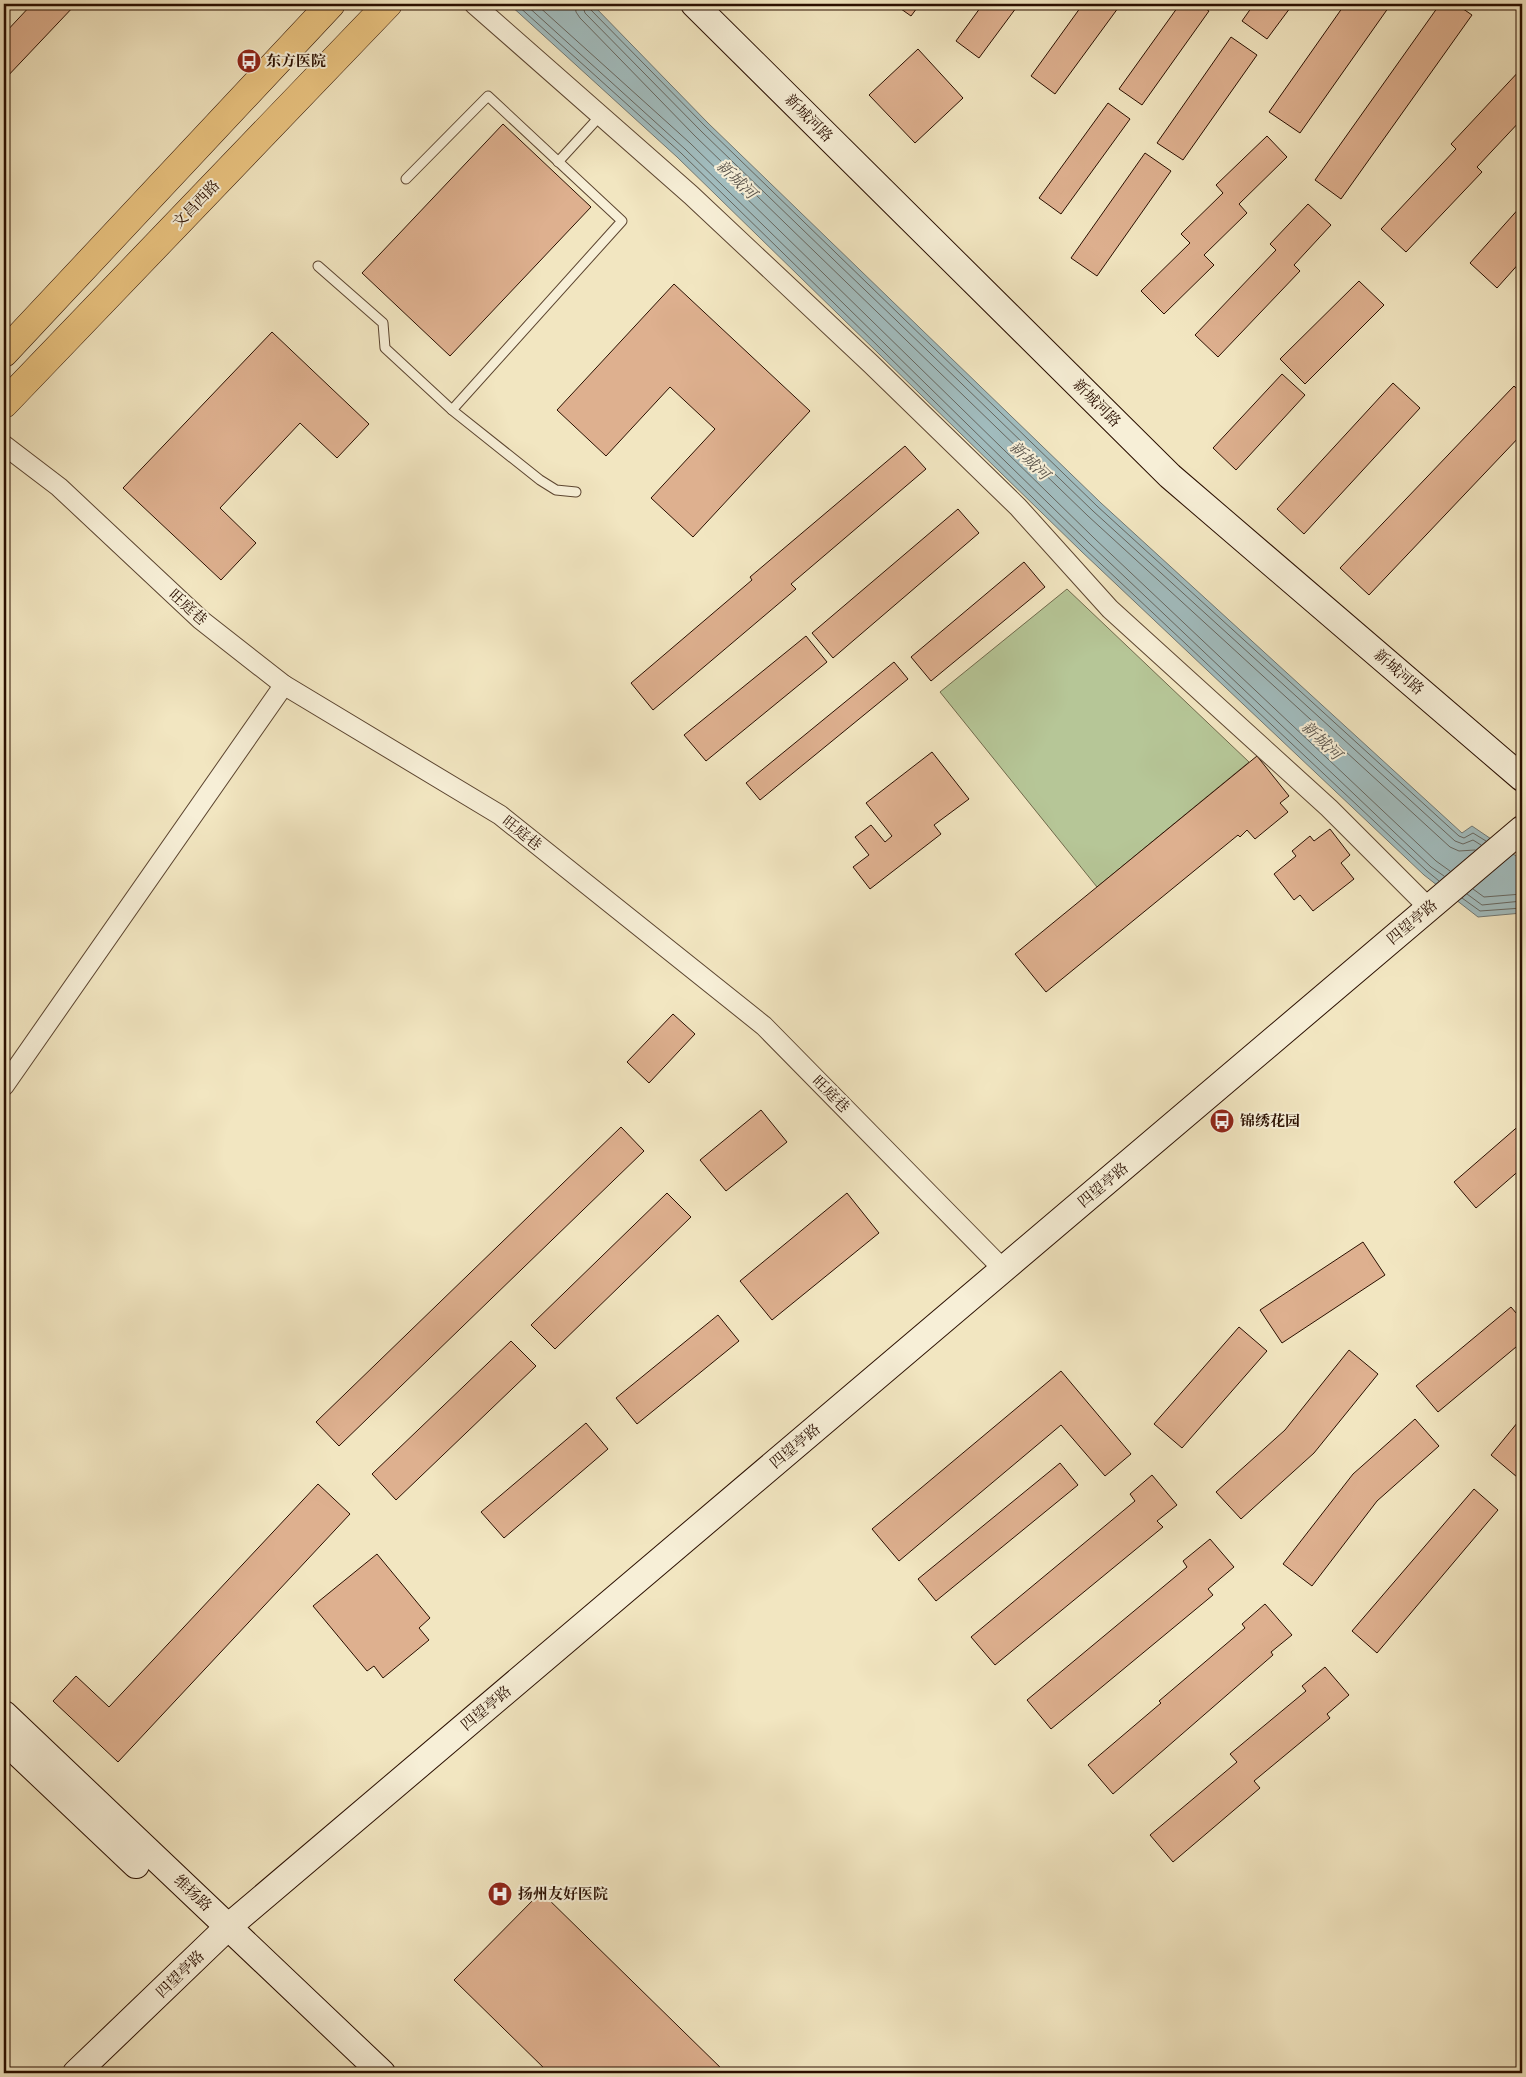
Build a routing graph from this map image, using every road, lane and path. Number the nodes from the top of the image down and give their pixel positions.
1 (331, 4) edge
2 (388, 4) edge
3 (474, 4) edge
4 (694, 4) edge
5 (602, 115) junction
6 (558, 162) junction
7 (406, 179) dead end
8 (318, 266) dead end
9 (4, 353) edge
10 (4, 404) edge
11 (452, 410) junction
12 (4, 445) edge
13 (576, 492) dead end
14 (284, 685) junction
15 (1522, 778) edge
16 (1515, 835) edge
17 (1437, 901) junction
18 (4, 1086) edge
19 (1003, 1270) junction
20 (4, 1714) edge
21 (4, 1740) edge
22 (222, 1933) junction
23 (76, 2073) edge
24 (356, 2073) edge
25 (382, 2073) edge

1 - 9 main road
2 - 10 main road, 文昌西路
3 - 5 street
4 - 15 street, 新城河路
5 - 6 lane
5 - 17 street
6 - 7 lane
6 - 11 lane
8 - 11 lane
11 - 13 lane
12 - 14 street, 旺庭巷
14 - 18 street
14 - 19 street, 旺庭巷
16 - 17 street, 四望亭路
17 - 19 street, 四望亭路
19 - 22 street, 四望亭路
20 - 22 street, 维扬路
21 - 22 street, 维扬路
22 - 23 street, 四望亭路
22 - 24 street, 维扬路
22 - 25 street, 维扬路

